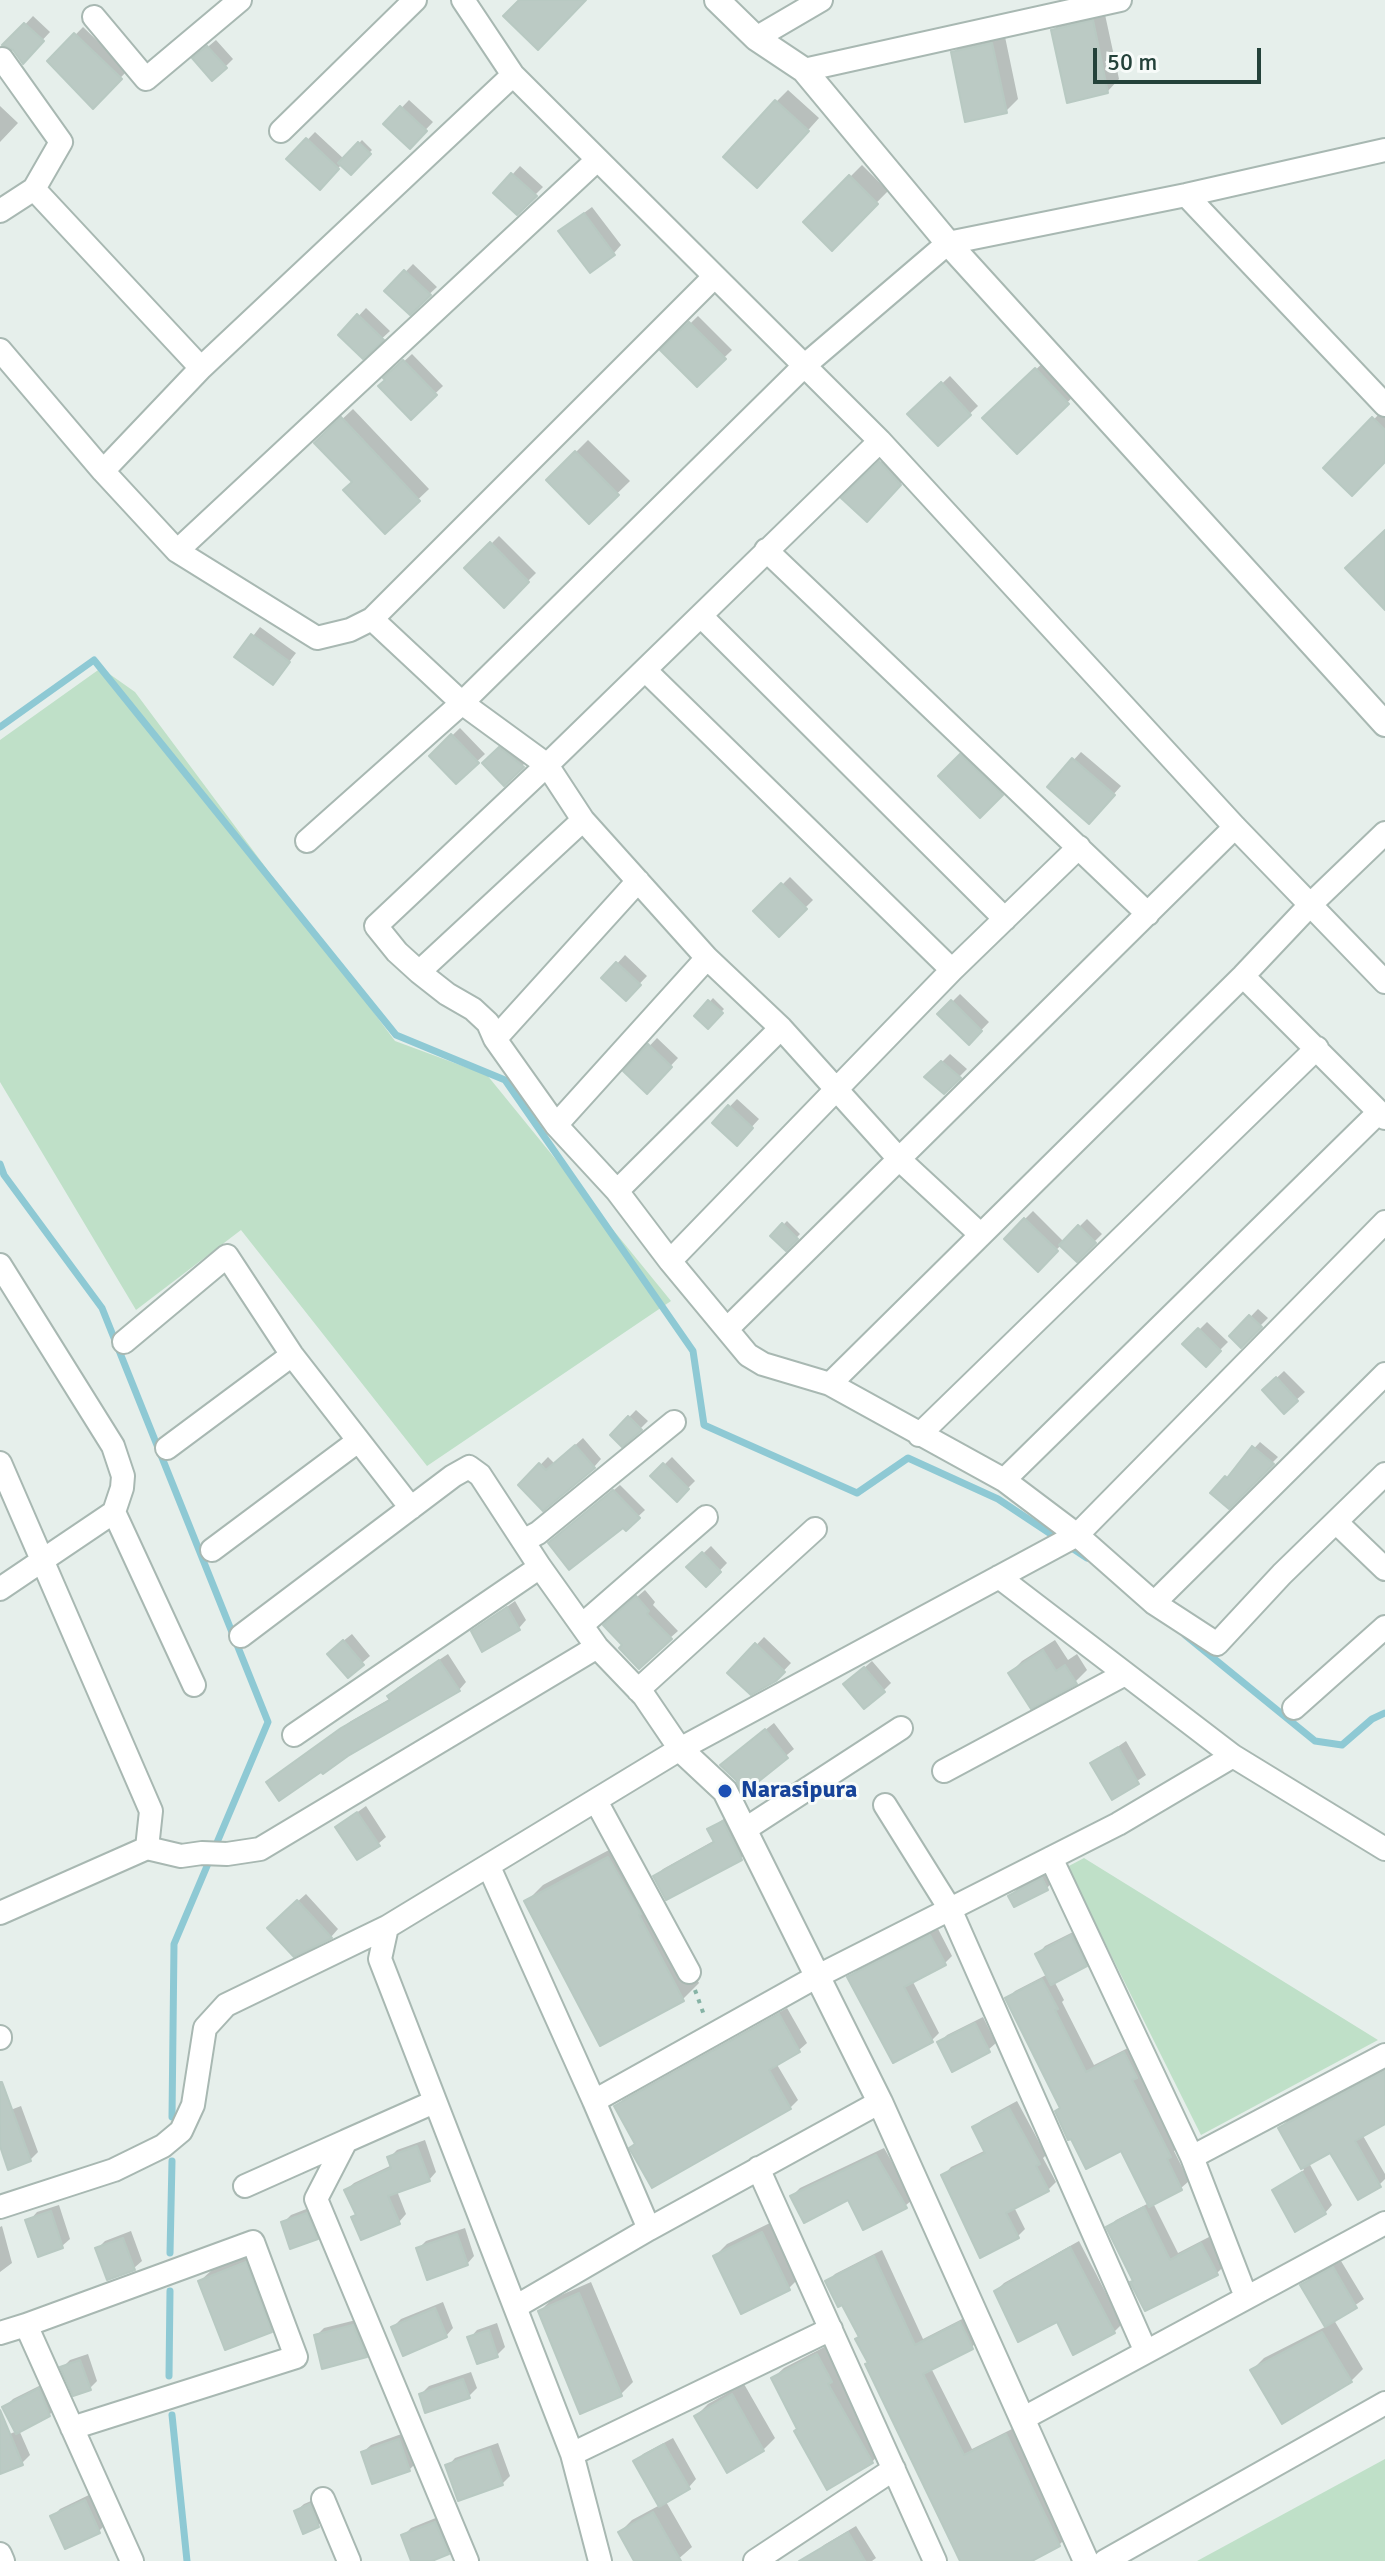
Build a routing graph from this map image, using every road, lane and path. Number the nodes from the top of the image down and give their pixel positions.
1 (240, 0) edge
2 (415, 0) edge
3 (463, 0) edge
4 (717, 0) edge
5 (821, 0) edge
6 (1120, 0) edge
7 (94, 17) dead end
8 (756, 38) junction
9 (0, 61) edge
10 (804, 70) junction
11 (513, 75) junction
12 (281, 131) dead end
13 (1385, 150) edge
14 (597, 160) junction
15 (34, 189) junction
16 (1186, 195) junction
17 (0, 211) edge
18 (948, 243) junction
19 (714, 277) junction
20 (0, 350) edge
21 (804, 366) junction
22 (201, 368) junction
23 (1385, 405) edge
24 (880, 441) junction
25 (103, 471) junction
26 (766, 550) junction
27 (177, 551) junction
28 (701, 616) junction
29 (372, 619) junction
30 (645, 670) junction
31 (462, 703) junction
32 (1385, 724) edge
33 (547, 765) junction
34 (583, 820) junction
35 (1235, 827) junction
36 (1385, 833) edge
37 (307, 841) dead end
38 (1079, 847) junction
39 (638, 881) junction
40 (1311, 904) junction
41 (1148, 914) junction
42 (1005, 919) junction
43 (707, 958) junction
44 (952, 970) junction
45 (419, 972) junction
46 (1243, 976) junction
47 (1385, 982) edge
48 (781, 1028) junction
49 (495, 1039) junction
50 (1317, 1048) junction
51 (837, 1089) junction
52 (1382, 1115) edge
53 (556, 1125) junction
54 (900, 1160) junction
55 (617, 1191) junction
56 (1385, 1222) edge
57 (980, 1234) junction
58 (670, 1261) junction
59 (0, 1265) edge
60 (728, 1328) junction
61 (124, 1342) dead end
62 (292, 1355) junction
63 (1385, 1374) edge
64 (830, 1384) junction
65 (674, 1422) dead end
66 (919, 1435) junction
67 (358, 1441) junction
68 (167, 1448) dead end
69 (0, 1463) edge
70 (1385, 1474) edge
71 (1004, 1480) junction
72 (411, 1508) junction
73 (114, 1512) junction
74 (706, 1517) dead end
75 (1336, 1522) junction
76 (815, 1529) dead end
77 (1076, 1536) junction
78 (523, 1541) junction
79 (212, 1550) dead end
80 (44, 1560) junction
81 (540, 1567) junction
82 (1385, 1569) edge
83 (1004, 1574) junction
84 (0, 1589) edge
85 (1154, 1603) junction
86 (582, 1625) junction
87 (1385, 1627) edge
88 (241, 1636) dead end
89 (597, 1647) junction
90 (1125, 1674) junction
91 (194, 1685) dead end
92 (638, 1690) junction
93 (1294, 1708) dead end
94 (901, 1728) dead end
95 (294, 1735) dead end
96 (680, 1749) junction
97 (1233, 1756) junction
98 (944, 1771) dead end
99 (596, 1801) junction
100 (885, 1805) dead end
101 (744, 1830) junction
102 (147, 1848) junction
103 (1385, 1849) edge
104 (1051, 1858) junction
105 (489, 1867) junction
106 (950, 1909) junction
107 (0, 1913) edge
108 (387, 1927) junction
109 (689, 1972) joint
110 (816, 1977) junction
111 (714, 2034) junction
112 (1385, 2055) edge
113 (594, 2101) junction
114 (434, 2102) junction
115 (880, 2102) junction
116 (346, 2141) junction
117 (1192, 2157) junction
118 (758, 2168) junction
119 (245, 2186) dead end
120 (0, 2207) edge
121 (1385, 2223) edge
122 (649, 2229) junction
123 (1246, 2297) junction
124 (517, 2306) junction
125 (26, 2325) junction
126 (831, 2329) junction
127 (0, 2333) edge
128 (1146, 2352) junction
129 (1385, 2403) edge
130 (1024, 2418) junction
131 (72, 2428) junction
132 (572, 2454) junction
133 (894, 2469) junction
134 (323, 2499) dead end
135 (0, 2554) edge
136 (3, 2561) edge
137 (132, 2561) edge
138 (349, 2561) edge
139 (467, 2561) edge
140 (600, 2561) edge
141 (755, 2561) edge
142 (935, 2561) edge
143 (1086, 2561) edge
144 (1105, 2561) edge

1 - 7 street
2 - 12 street
3 - 11 street
4 - 8 street
5 - 8 street
6 - 10 street
8 - 10 street
9 - 15 street
10 - 18 street
11 - 14 street
11 - 22 street
13 - 16 street
14 - 19 street
14 - 27 street
15 - 17 street
15 - 22 street
16 - 18 street
16 - 23 street
18 - 21 street
18 - 32 street
19 - 21 street
19 - 29 street
20 - 25 street
21 - 24 street
21 - 31 street
22 - 25 street
24 - 26 street
24 - 35 street
25 - 27 street
26 - 28 street
26 - 38 street
27 - 29 street
28 - 30 street
28 - 42 street
29 - 31 street
30 - 33 street
30 - 44 street
31 - 33 street
31 - 37 street
33 - 34 street
33 - 45 street
34 - 39 street
34 - 45 street
35 - 40 street
35 - 41 street
36 - 40 street
38 - 41 street
38 - 42 street
39 - 43 street
39 - 49 street
40 - 46 street
40 - 47 street
41 - 54 street
42 - 44 street
43 - 48 street
43 - 53 street
44 - 51 street
45 - 49 street
46 - 50 street
46 - 57 street
48 - 51 street
48 - 55 street
49 - 53 street
50 - 52 street
50 - 66 street
51 - 54 street
51 - 58 street
52 - 71 street
53 - 55 street
54 - 57 street
54 - 60 street
55 - 58 street
56 - 77 street
57 - 64 street
58 - 60 street
59 - 73 street
60 - 64 street
61 - 62 street
62 - 67 street
62 - 68 street
63 - 85 street
64 - 66 street
65 - 78 street
66 - 71 street
67 - 72 street
67 - 79 street
69 - 80 street
70 - 75 street
71 - 77 street
72 - 78 street
72 - 88 street
73 - 80 street
73 - 91 street
74 - 86 street
75 - 82 street
75 - 85 street
76 - 92 street
77 - 83 street
77 - 85 street
78 - 81 street
80 - 84 street
80 - 102 street
81 - 86 street
81 - 95 street
83 - 90 street
83 - 96 street
86 - 89 street
87 - 93 street
89 - 92 street
89 - 102 street
90 - 97 street
90 - 98 street
92 - 96 street
94 - 101 street
96 - 99 street
96 - 101 street
97 - 103 street
97 - 104 street
99 - 105 street
99 - 109 street
100 - 106 street
101 - 110 street
102 - 107 street
104 - 106 street
104 - 117 street
105 - 108 street
105 - 113 street
106 - 110 street
106 - 128 street
108 - 114 street
108 - 120 street
109 - 111 path
110 - 111 street
110 - 115 street
111 - 113 street
112 - 117 street
113 - 122 street
114 - 116 street
114 - 124 street
115 - 118 street
115 - 130 street
116 - 119 street
116 - 139 street
117 - 123 street
118 - 122 street
118 - 126 street
121 - 123 street
122 - 124 street
123 - 128 street
124 - 132 street
125 - 127 street
125 - 131 street
125 - 131 street
126 - 132 street
126 - 133 street
128 - 130 street
129 - 144 street
130 - 143 street
131 - 137 street
132 - 140 street
133 - 141 street
133 - 142 street
134 - 138 street
135 - 136 street

